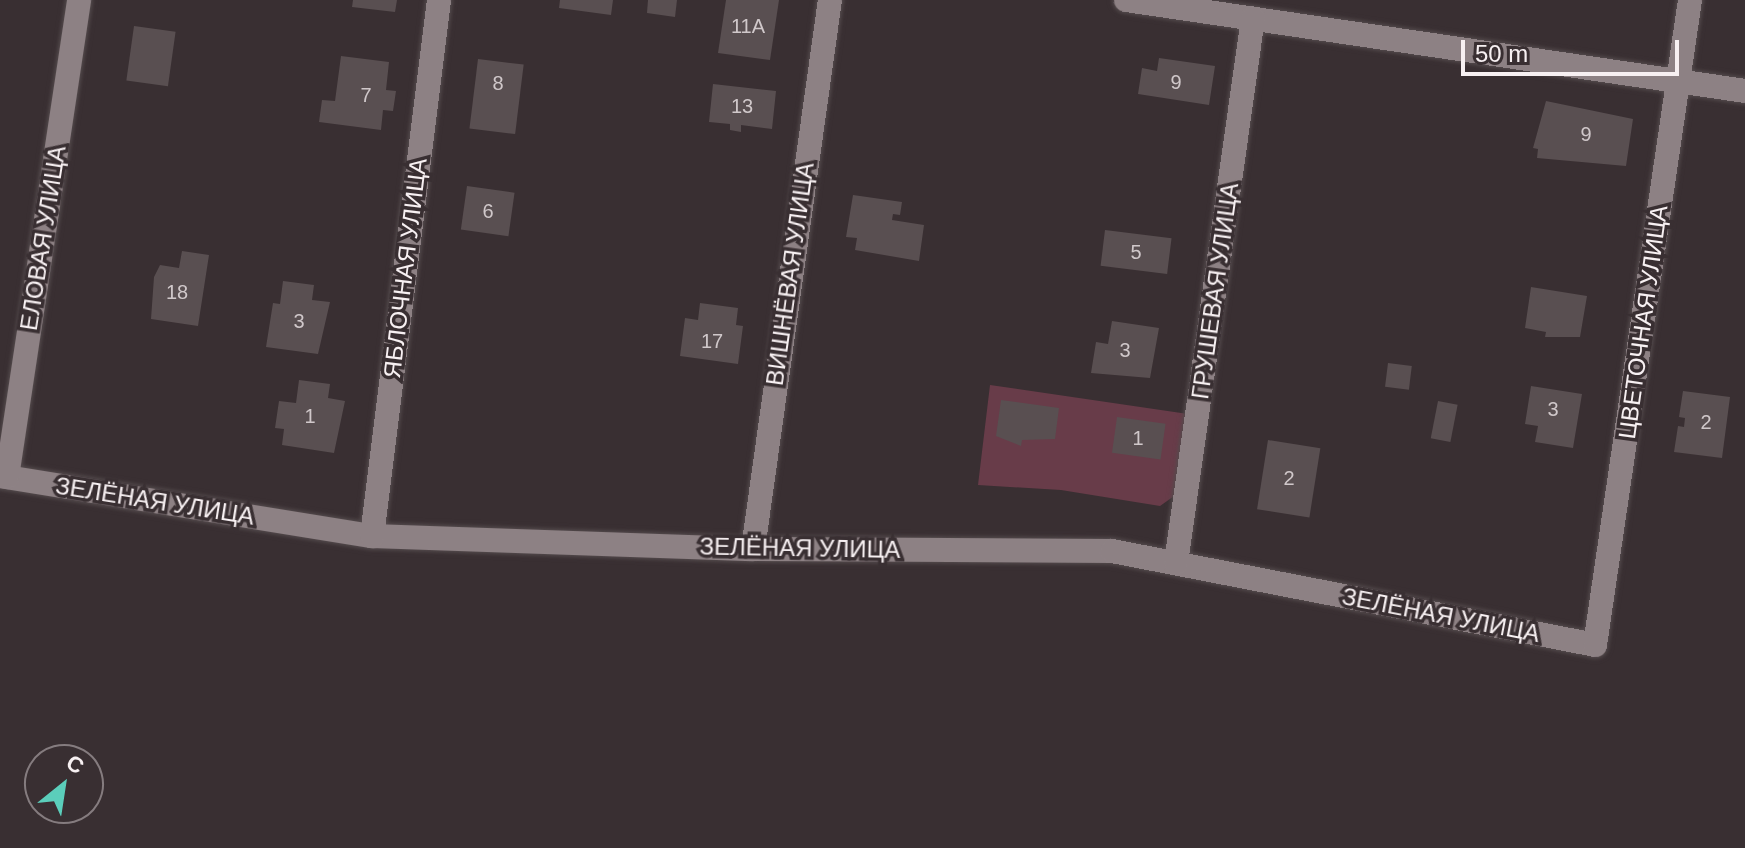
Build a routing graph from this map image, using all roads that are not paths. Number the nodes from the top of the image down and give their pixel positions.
1 (79, 0) edge
2 (439, 0) edge
3 (830, 0) edge
4 (1126, 0) edge
5 (1690, 0) edge
6 (1253, 18) junction
7 (1678, 81) junction
8 (1745, 91) edge
9 (4, 476) edge
10 (372, 536) junction
11 (753, 549) junction
12 (1176, 563) junction
13 (1595, 645) joint

1 - 9 street, ЕЛОВАЯ УЛИЦА
2 - 10 street, ЯБЛОЧНАЯ УЛИЦА
3 - 11 street, ВИШНЁВАЯ УЛИЦА
4 - 6 street
5 - 7 street, ЦВЕТОЧНАЯ УЛИЦА
6 - 7 street
6 - 12 street, ГРУШЕВАЯ УЛИЦА
7 - 8 street
7 - 13 street, ЦВЕТОЧНАЯ УЛИЦА
9 - 10 street, ЗЕЛЁНАЯ УЛИЦА
10 - 11 street, ЗЕЛЁНАЯ УЛИЦА
11 - 12 street, ЗЕЛЁНАЯ УЛИЦА
12 - 13 street, ЗЕЛЁНАЯ УЛИЦА

